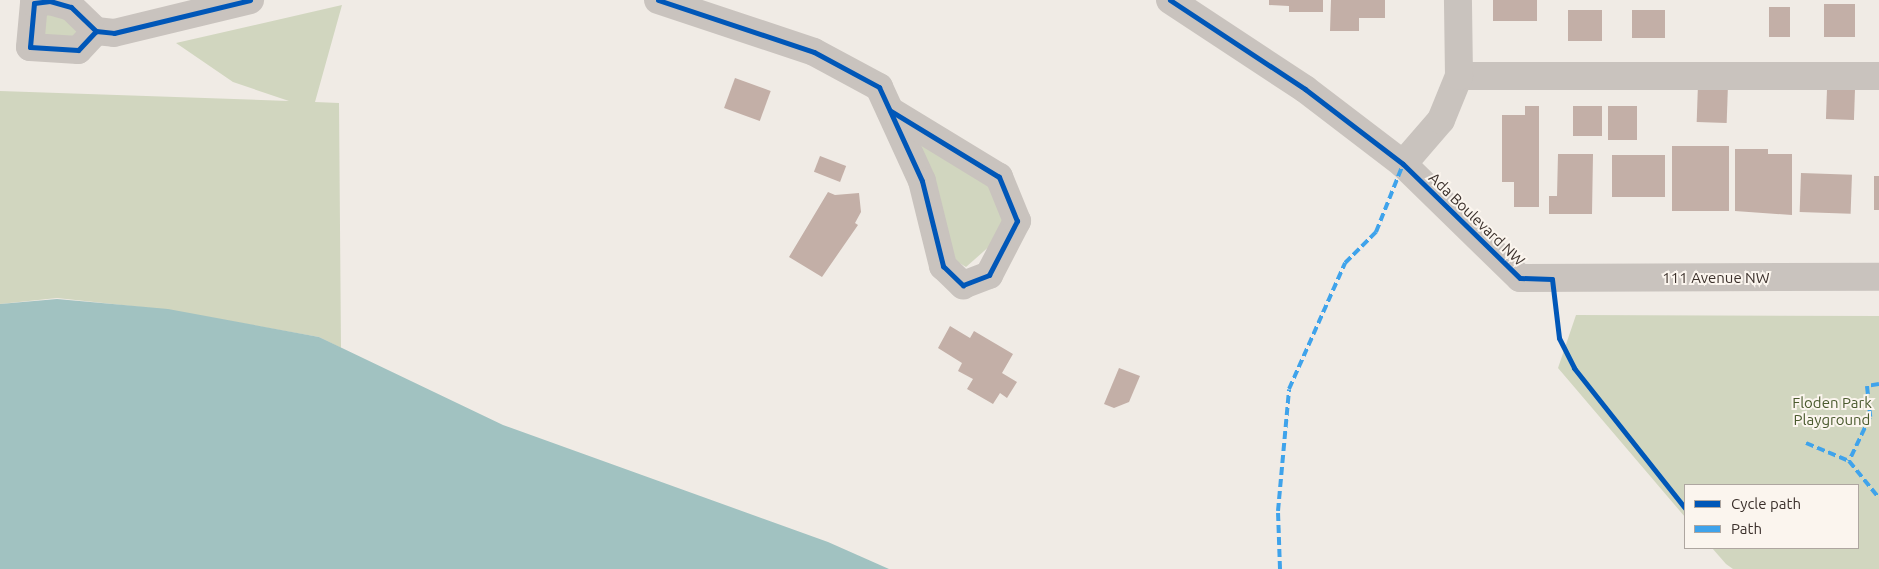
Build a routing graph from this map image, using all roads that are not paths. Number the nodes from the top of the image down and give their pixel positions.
1 (250, 0) edge
2 (658, 0) edge
3 (1170, 0) edge
4 (1458, 0) edge
5 (96, 31) dead end
6 (1459, 76) junction
7 (1879, 76) edge
8 (891, 111) junction
9 (1403, 164) junction
10 (1879, 277) edge
11 (1552, 279) joint

1 - 5 street
2 - 8 street
3 - 9 street, Ada Boulevard NW
4 - 6 street
6 - 7 street
6 - 9 street
8 - 8 street
9 - 11 street, Ada Boulevard NW
10 - 11 street, 111 Avenue NW

